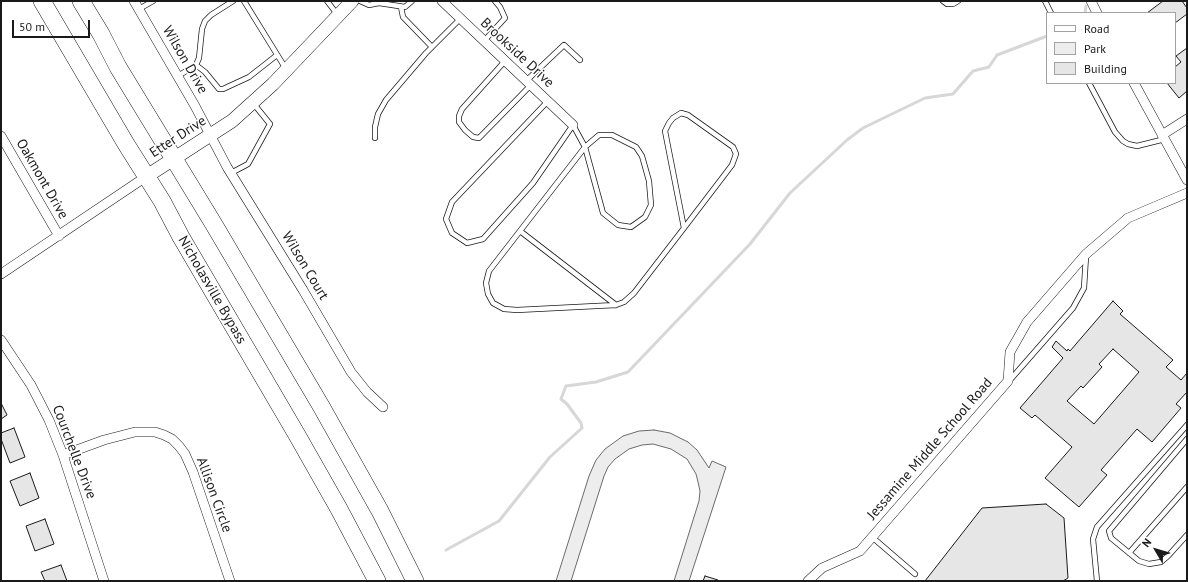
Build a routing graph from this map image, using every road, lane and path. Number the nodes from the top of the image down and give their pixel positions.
1 (42, 1) edge
2 (81, 1) edge
3 (153, 1) edge
4 (233, 1) edge
5 (244, 1) edge
6 (326, 1) edge
7 (352, 1) edge
8 (360, 1) edge
9 (412, 1) edge
10 (442, 1) edge
11 (494, 1) edge
12 (942, 1) edge
13 (958, 1) edge
14 (1045, 1) edge
15 (1091, 1) edge
16 (136, 5) edge
17 (401, 7) junction
18 (1050, 12) edge
19 (1096, 12) edge
20 (338, 16) junction
21 (460, 18) junction
22 (484, 41) junction
23 (432, 47) junction
24 (277, 55) junction
25 (580, 60) dead end
26 (505, 61) junction
27 (196, 65) junction
28 (286, 70) junction
29 (178, 76) junction
30 (528, 84) junction
31 (1090, 84) edge
32 (1135, 84) edge
33 (548, 101) junction
34 (253, 102) junction
35 (1187, 119) edge
36 (573, 125) junction
37 (211, 134) junction
38 (1, 136) edge
39 (1164, 137) junction
40 (375, 138) dead end
41 (585, 147) junction
42 (174, 160) junction
43 (231, 173) junction
44 (147, 176) junction
45 (1187, 180) edge
46 (1187, 193) edge
47 (684, 228) junction
48 (520, 231) junction
49 (59, 236) junction
50 (1086, 254) junction
51 (1, 274) edge
52 (616, 305) junction
53 (1, 340) edge
54 (1008, 381) junction
55 (383, 407) dead end
56 (1187, 425) edge
57 (1187, 439) edge
58 (63, 455) junction
59 (1187, 487) edge
60 (331, 495) junction
61 (1187, 535) edge
62 (872, 537) junction
63 (1129, 553) junction
64 (915, 574) dead end
65 (104, 581) edge
66 (230, 581) edge
67 (368, 581) edge
68 (377, 581) edge
69 (415, 581) edge
70 (808, 581) edge
71 (1097, 581) edge

1 - 44 highway, Nicholasville Bypass
2 - 42 highway
3 - 16 lane
4 - 27 lane
5 - 24 lane
6 - 20 lane
7 - 20 street, Etter Drive
8 - 17 lane
9 - 17 lane
10 - 21 street, Brookside Drive
11 - 22 lane
12 - 13 lane
14 - 18 lane
15 - 19 street
16 - 29 street, Wilson Drive
17 - 23 lane
20 - 28 street, Etter Drive
21 - 22 street, Brookside Drive
21 - 23 lane
22 - 26 street, Brookside Drive
23 - 40 lane
24 - 27 lane
24 - 28 lane
25 - 30 lane
26 - 30 street, Brookside Drive
26 - 30 lane
27 - 29 lane
28 - 34 street, Etter Drive
29 - 37 street, Wilson Drive
30 - 33 street, Brookside Drive
31 - 39 lane
32 - 39 street
33 - 36 street, Brookside Drive
33 - 36 lane
34 - 37 street, Etter Drive
34 - 43 lane
35 - 39 street
36 - 41 lane
37 - 42 street, Etter Drive
37 - 43 street, Wilson Court
38 - 49 street, Oakmont Drive
39 - 45 street
41 - 41 lane
41 - 48 lane
42 - 44 street, Etter Drive
42 - 69 highway
43 - 55 street, Wilson Court
44 - 49 street, Etter Drive
44 - 60 highway, Nicholasville Bypass
46 - 50 street, Jessamine Middle School Road
47 - 47 lane
47 - 52 lane
48 - 52 lane
48 - 52 lane
49 - 51 street, Etter Drive
50 - 54 street, Jessamine Middle School Road
50 - 54 lane
53 - 58 street, Courchelle Drive
54 - 62 street, Jessamine Middle School Road
56 - 71 lane
57 - 63 lane
58 - 65 street, Courchelle Drive
58 - 66 street, Allison Circle
59 - 63 lane
60 - 67 highway
60 - 68 highway, Nicholasville Bypass
61 - 63 lane
62 - 64 lane
62 - 70 street, Jessamine Middle School Road

